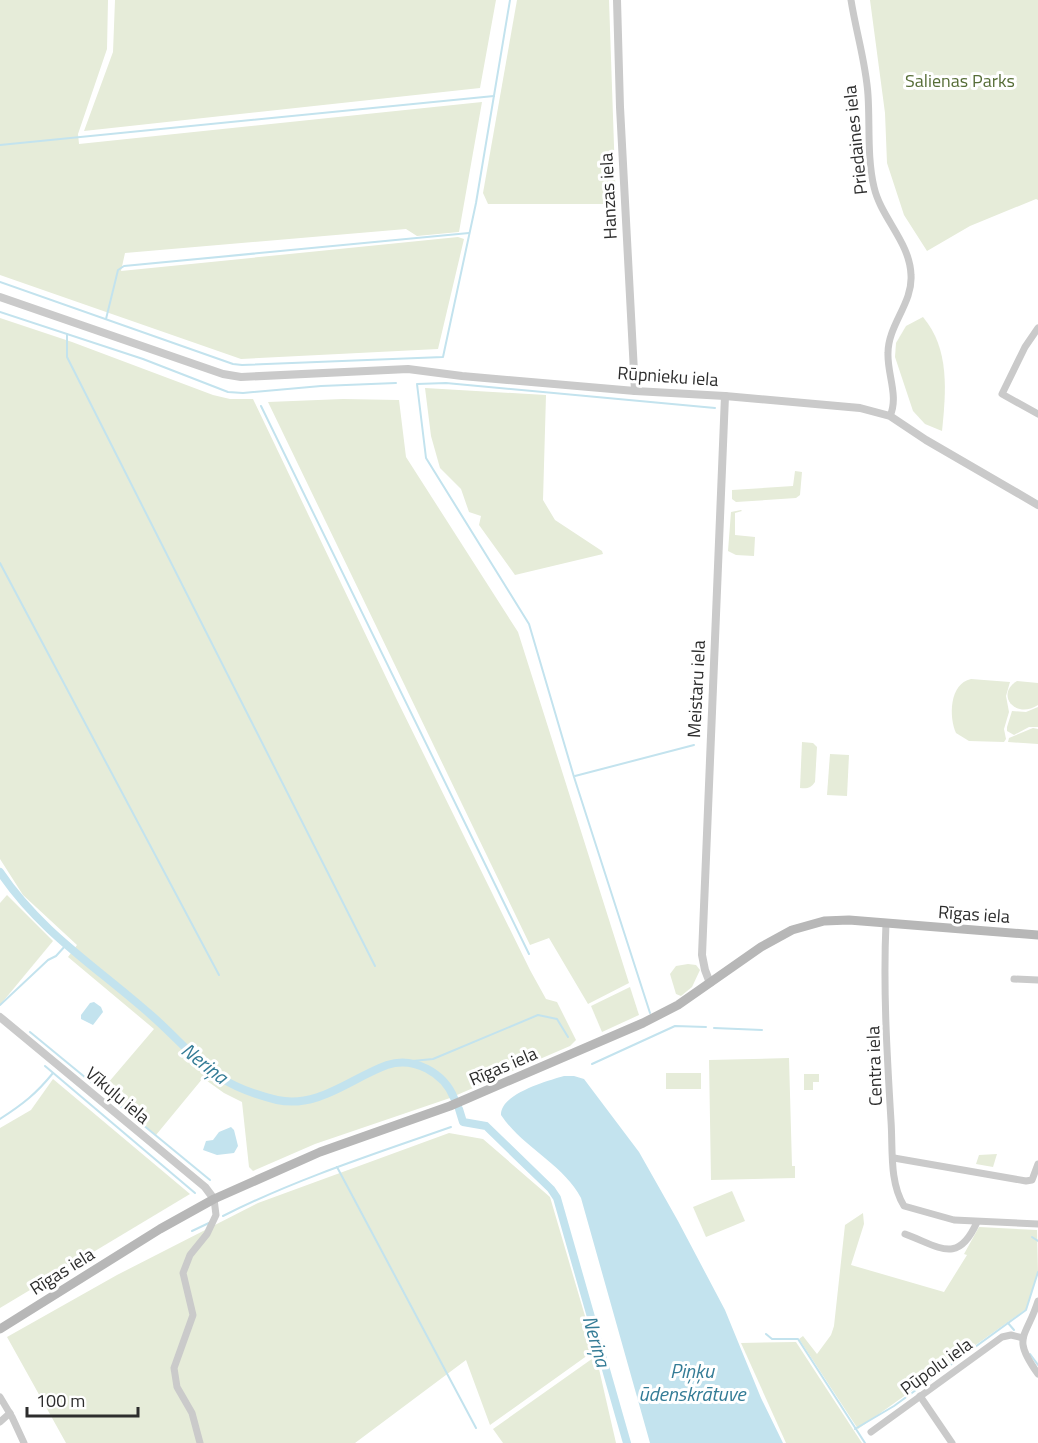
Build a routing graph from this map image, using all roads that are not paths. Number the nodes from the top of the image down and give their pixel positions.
1 (617, 0) edge
2 (851, 0) edge
3 (0, 297) edge
4 (1038, 328) edge
5 (635, 391) junction
6 (725, 396) junction
7 (1038, 414) edge
8 (890, 416) junction
9 (1038, 504) edge
10 (886, 924) junction
11 (1038, 935) edge
12 (1014, 979) dead end
13 (1038, 980) edge
14 (710, 983) junction
15 (0, 1017) edge
16 (894, 1158) junction
17 (1038, 1164) edge
18 (214, 1199) junction
19 (977, 1222) junction
20 (1038, 1224) edge
21 (905, 1234) dead end
22 (1038, 1301) edge
23 (0, 1329) edge
24 (1023, 1338) junction
25 (1038, 1374) edge
26 (920, 1396) junction
27 (0, 1397) edge
28 (10, 1413) junction
29 (0, 1422) edge
30 (871, 1432) dead end
31 (24, 1443) edge
32 (200, 1443) edge
33 (952, 1443) edge

1 - 5 street, Hanzas iela
2 - 8 street, Priedaines iela
3 - 5 street, Rūpnieku iela
4 - 7 street
5 - 6 street, Rūpnieku iela
6 - 8 street, Rūpnieku iela
6 - 14 street, Meistaru iela
8 - 9 street
10 - 11 main road, Rīgas iela
10 - 14 main road, Rīgas iela
10 - 16 street, Centra iela
12 - 13 street
14 - 18 main road, Rīgas iela
15 - 18 street, Vīkuļu iela
16 - 17 street
16 - 19 street, Centra iela
18 - 23 main road, Rīgas iela
18 - 32 street
19 - 20 street
19 - 21 street
22 - 24 street
24 - 25 street
24 - 26 street, Pūpolu iela
26 - 30 street, Pūpolu iela
26 - 33 street
27 - 28 street
28 - 29 street
28 - 31 street

